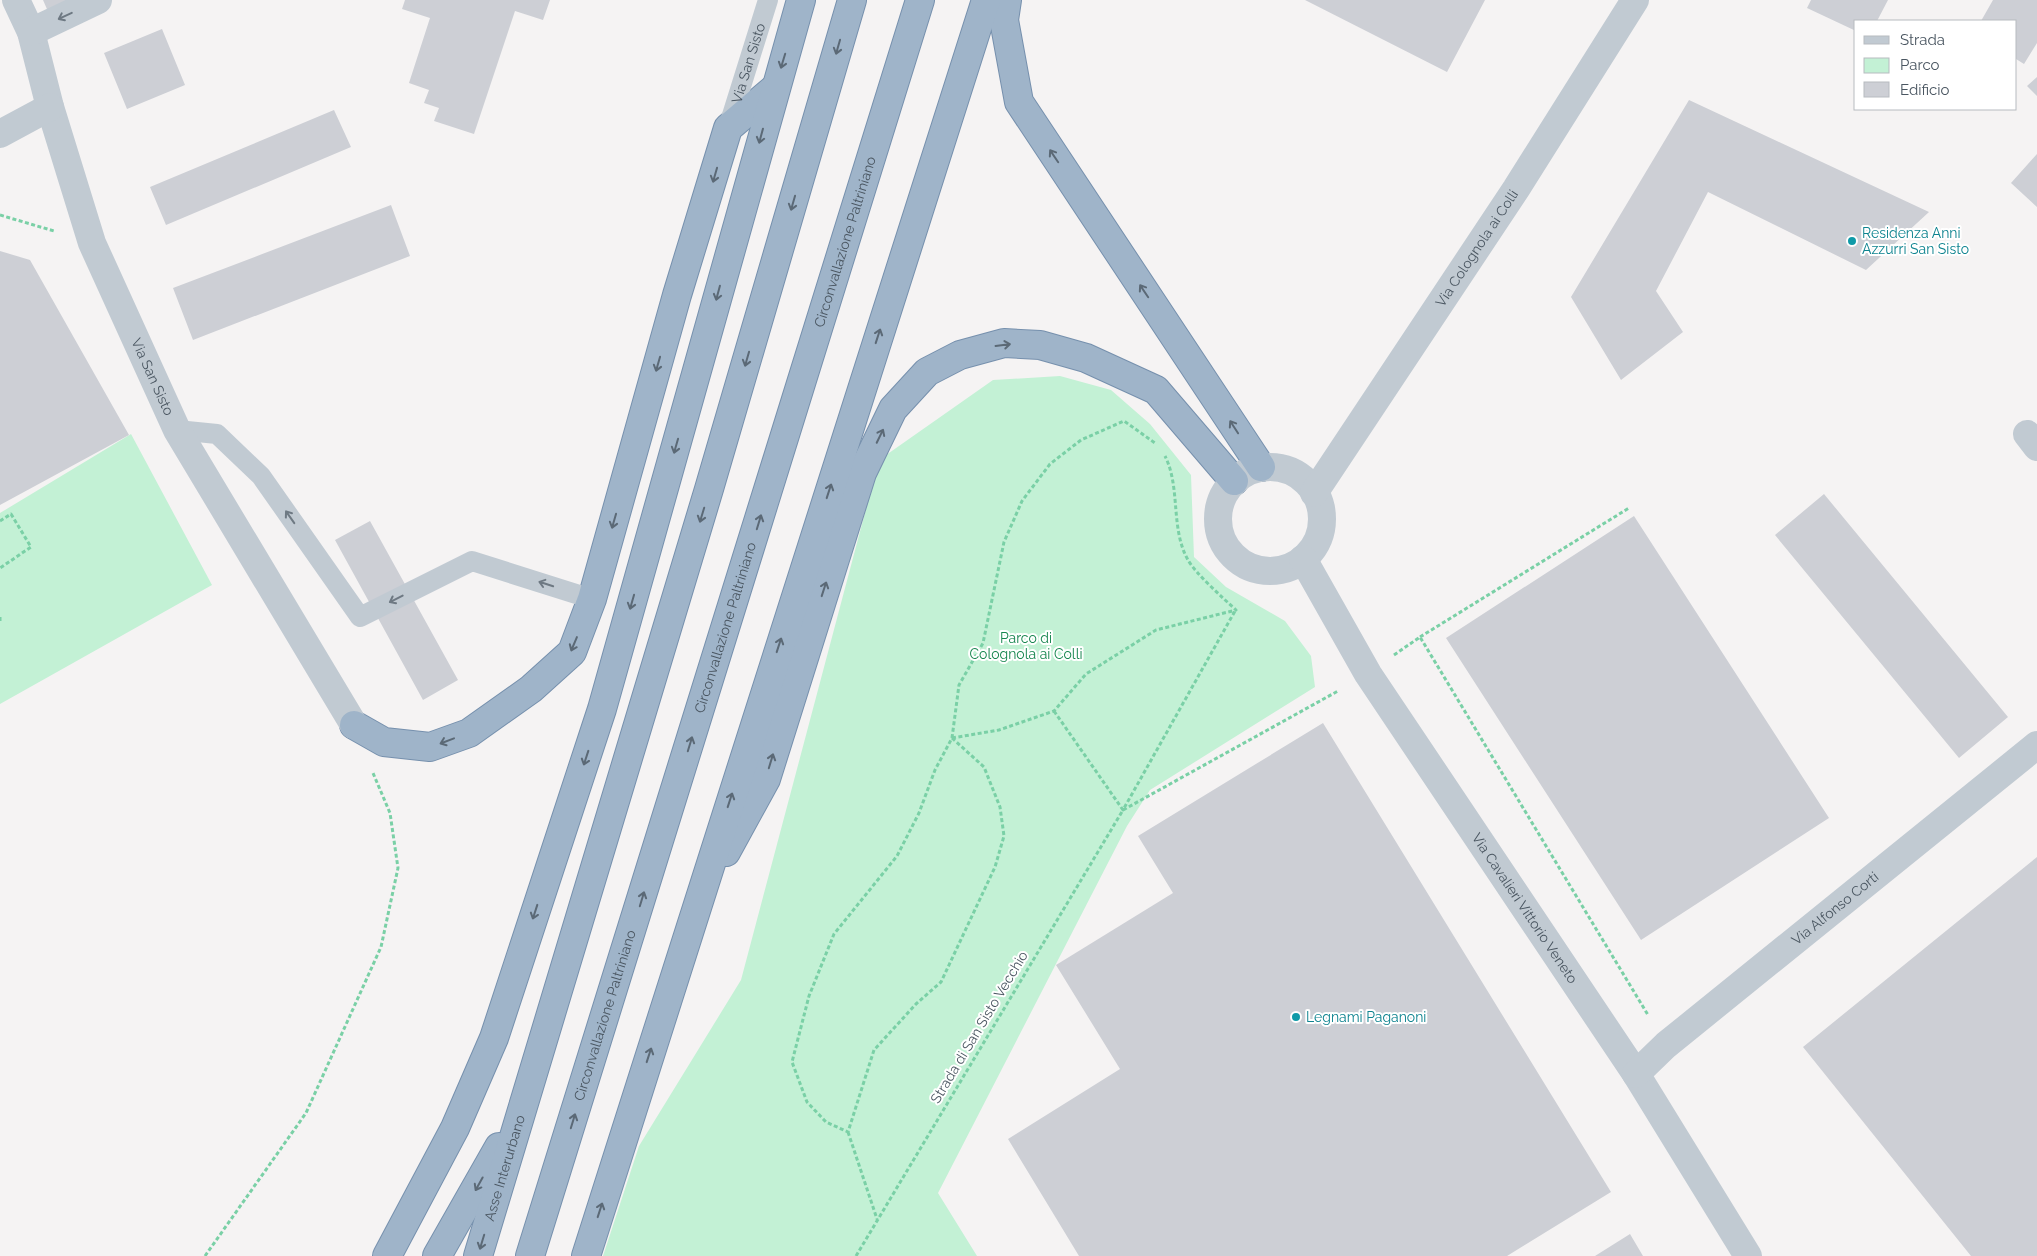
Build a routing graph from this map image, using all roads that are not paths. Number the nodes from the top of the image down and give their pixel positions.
1 (16, 0) edge
2 (98, 0) edge
3 (768, 0) edge
4 (801, 0) edge
5 (852, 0) edge
6 (920, 0) edge
7 (986, 0) edge
8 (1006, 0) edge
9 (1635, 0) edge
10 (31, 32) junction
11 (774, 89) junction
12 (50, 107) junction
13 (728, 128) junction
14 (0, 134) edge
15 (677, 295) junction
16 (689, 399) junction
17 (177, 430) junction
18 (1261, 467) junction
19 (1234, 481) junction
20 (1314, 493) junction
21 (1303, 559) junction
22 (592, 599) junction
23 (354, 725) joint
24 (2037, 745) edge
25 (694, 913) junction
26 (1636, 1074) junction
27 (533, 1079) junction
28 (387, 1256) edge
29 (437, 1256) edge
30 (478, 1256) edge
31 (530, 1256) edge
32 (586, 1256) edge
33 (1748, 1256) edge

1 - 10 street, Via San Sisto
2 -> 10 street
3 - 13 lane, Via San Sisto
4 -> 11 highway
5 -> 27 highway
31 -> 6 highway, Circonvallazione Paltriniano
25 -> 7 highway
18 -> 8 highway
9 - 20 street, Via Colognola ai Colli
10 - 12 street, Via San Sisto
11 - 13 highway
11 -> 16 highway
12 - 14 street
12 - 17 street, Via San Sisto
13 -> 15 highway
15 - 16 highway
15 -> 22 highway
16 -> 28 highway
22 -> 17 lane
17 - 23 street, Via San Sisto
18 - 19 street
18 - 20 street
19 - 21 street
25 -> 19 highway
20 - 21 street
21 - 26 street, Via Cavalieri Vittorio Veneto
22 -> 23 highway
24 - 26 street, Via Alfonso Corti
32 -> 25 highway
26 - 33 street, Via Cavalieri Vittorio Veneto
27 -> 29 highway
27 -> 30 highway, Asse Interurbano

